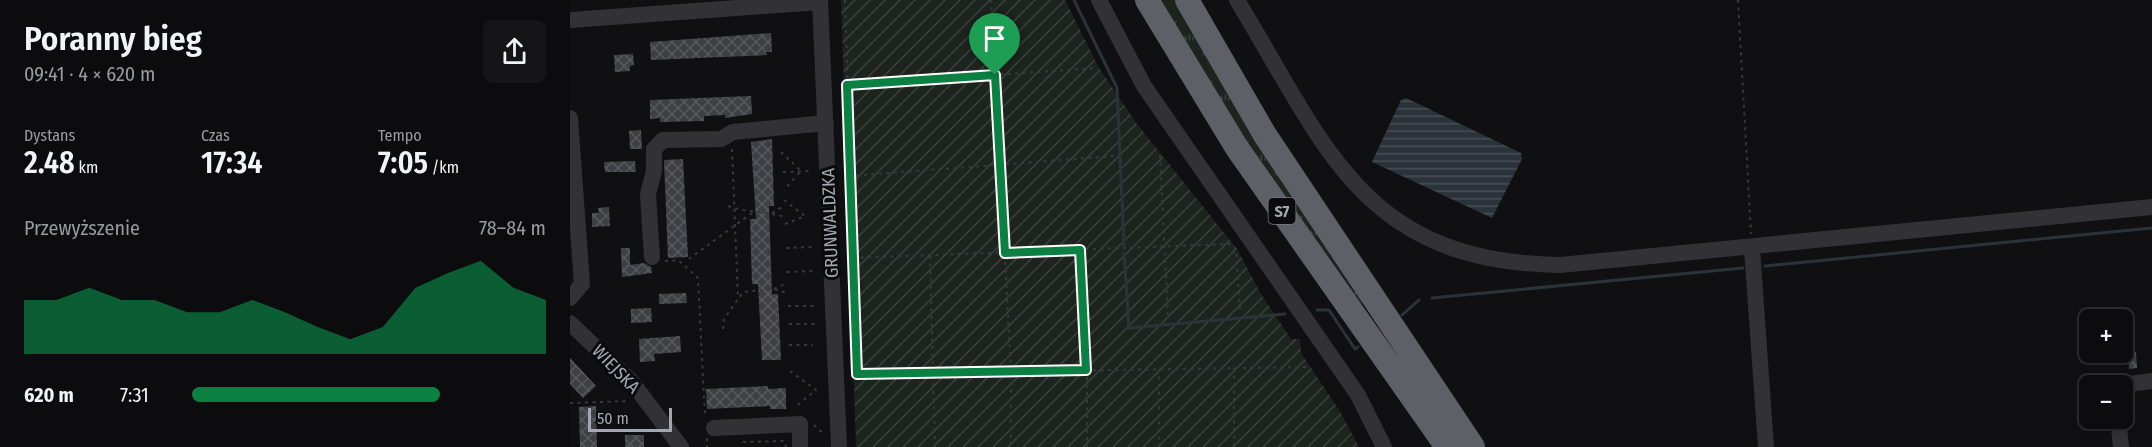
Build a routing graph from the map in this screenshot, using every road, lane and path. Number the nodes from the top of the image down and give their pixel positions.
1 (845, 0) edge
2 (991, 0) edge
3 (1099, 0) edge
4 (1147, 0) edge
5 (1187, 0) edge
6 (1237, 0) edge
7 (1738, 0) edge
8 (820, 1) edge
9 (570, 20) edge
10 (1096, 68) dead end
11 (995, 75) junction
12 (845, 85) junction
13 (570, 118) edge
14 (826, 123) junction
15 (732, 146) dead end
16 (782, 152) dead end
17 (1160, 155) dead end
18 (1115, 156) dead end
19 (1000, 165) junction
20 (801, 171) junction
21 (812, 171) dead end
22 (783, 172) dead end
23 (849, 176) junction
24 (784, 190) dead end
25 (784, 200) dead end
26 (728, 206) dead end
27 (784, 206) dead end
28 (2152, 207) edge
29 (734, 208) junction
30 (752, 213) junction
31 (772, 213) junction
32 (785, 217) dead end
33 (735, 225) junction
34 (785, 225) dead end
35 (1164, 246) junction
36 (813, 247) dead end
37 (786, 248) dead end
38 (1752, 249) junction
39 (1080, 250) junction
40 (1005, 253) junction
41 (930, 256) junction
42 (655, 257) joint
43 (853, 258) junction
44 (688, 259) dead end
45 (815, 271) dead end
46 (787, 272) dead end
47 (787, 284) dead end
48 (774, 289) junction
49 (787, 293) dead end
50 (570, 298) edge
51 (738, 299) junction
52 (788, 306) dead end
53 (816, 306) dead end
54 (1240, 312) dead end
55 (1168, 319) dead end
56 (570, 323) edge
57 (789, 324) dead end
58 (815, 324) dead end
59 (723, 329) dead end
60 (789, 345) dead end
61 (813, 345) dead end
62 (1307, 367) dead end
63 (1234, 368) junction
64 (1159, 369) junction
65 (1086, 370) junction
66 (790, 371) dead end
67 (1011, 371) junction
68 (933, 372) junction
69 (2152, 381) edge
70 (2133, 384) edge
71 (638, 401) dead end
72 (570, 403) edge
73 (795, 407) dead end
74 (710, 426) joint
75 (2119, 429) edge
76 (733, 442) dead end
77 (681, 447) edge
78 (786, 447) edge
79 (800, 447) edge
80 (839, 447) edge
81 (935, 447) edge
82 (1011, 447) edge
83 (1087, 447) edge
84 (1159, 447) edge
85 (1234, 447) edge
86 (1384, 447) edge
87 (1446, 447) edge
88 (1473, 447) edge
89 (1766, 447) edge
90 (2121, 447) edge

1 - 12 path
2 - 11 path
3 - 86 street
4 - 87 highway, S7
5 - 88 highway, S7
6 - 38 street
7 - 38 path
8 - 9 street
8 - 14 street, GRUNWALDZKA
10 - 11 path
11 - 12 path
11 - 19 path
12 - 23 path
13 - 50 street
14 - 42 street
14 - 80 street, GRUNWALDZKA
15 - 29 path
16 - 20 path
17 - 35 path
18 - 19 path
19 - 23 path
19 - 40 path
20 - 21 path
20 - 22 path
20 - 24 path
23 - 43 path
25 - 34 path
26 - 29 path
27 - 31 path
28 - 38 street
29 - 30 path
29 - 33 path
30 - 31 path
30 - 33 path
31 - 32 path
33 - 44 path
33 - 51 path
35 - 39 path
35 - 54 path
35 - 55 path
36 - 37 path
38 - 89 street
39 - 40 path
39 - 65 path
40 - 41 path
40 - 67 path
41 - 43 path
41 - 68 path
42 - 74 path
43 - 68 path
45 - 46 path
47 - 48 path
48 - 49 path
48 - 51 path
51 - 59 path
52 - 53 path
56 - 77 street, WIEJSKA
57 - 58 path
60 - 61 path
62 - 63 path
63 - 64 path
63 - 85 path
64 - 65 path
64 - 84 path
65 - 67 path
65 - 83 path
66 - 73 path
67 - 68 path
67 - 82 path
68 - 81 path
69 - 70 street
71 - 72 path
74 - 79 street
75 - 90 street
76 - 78 path

